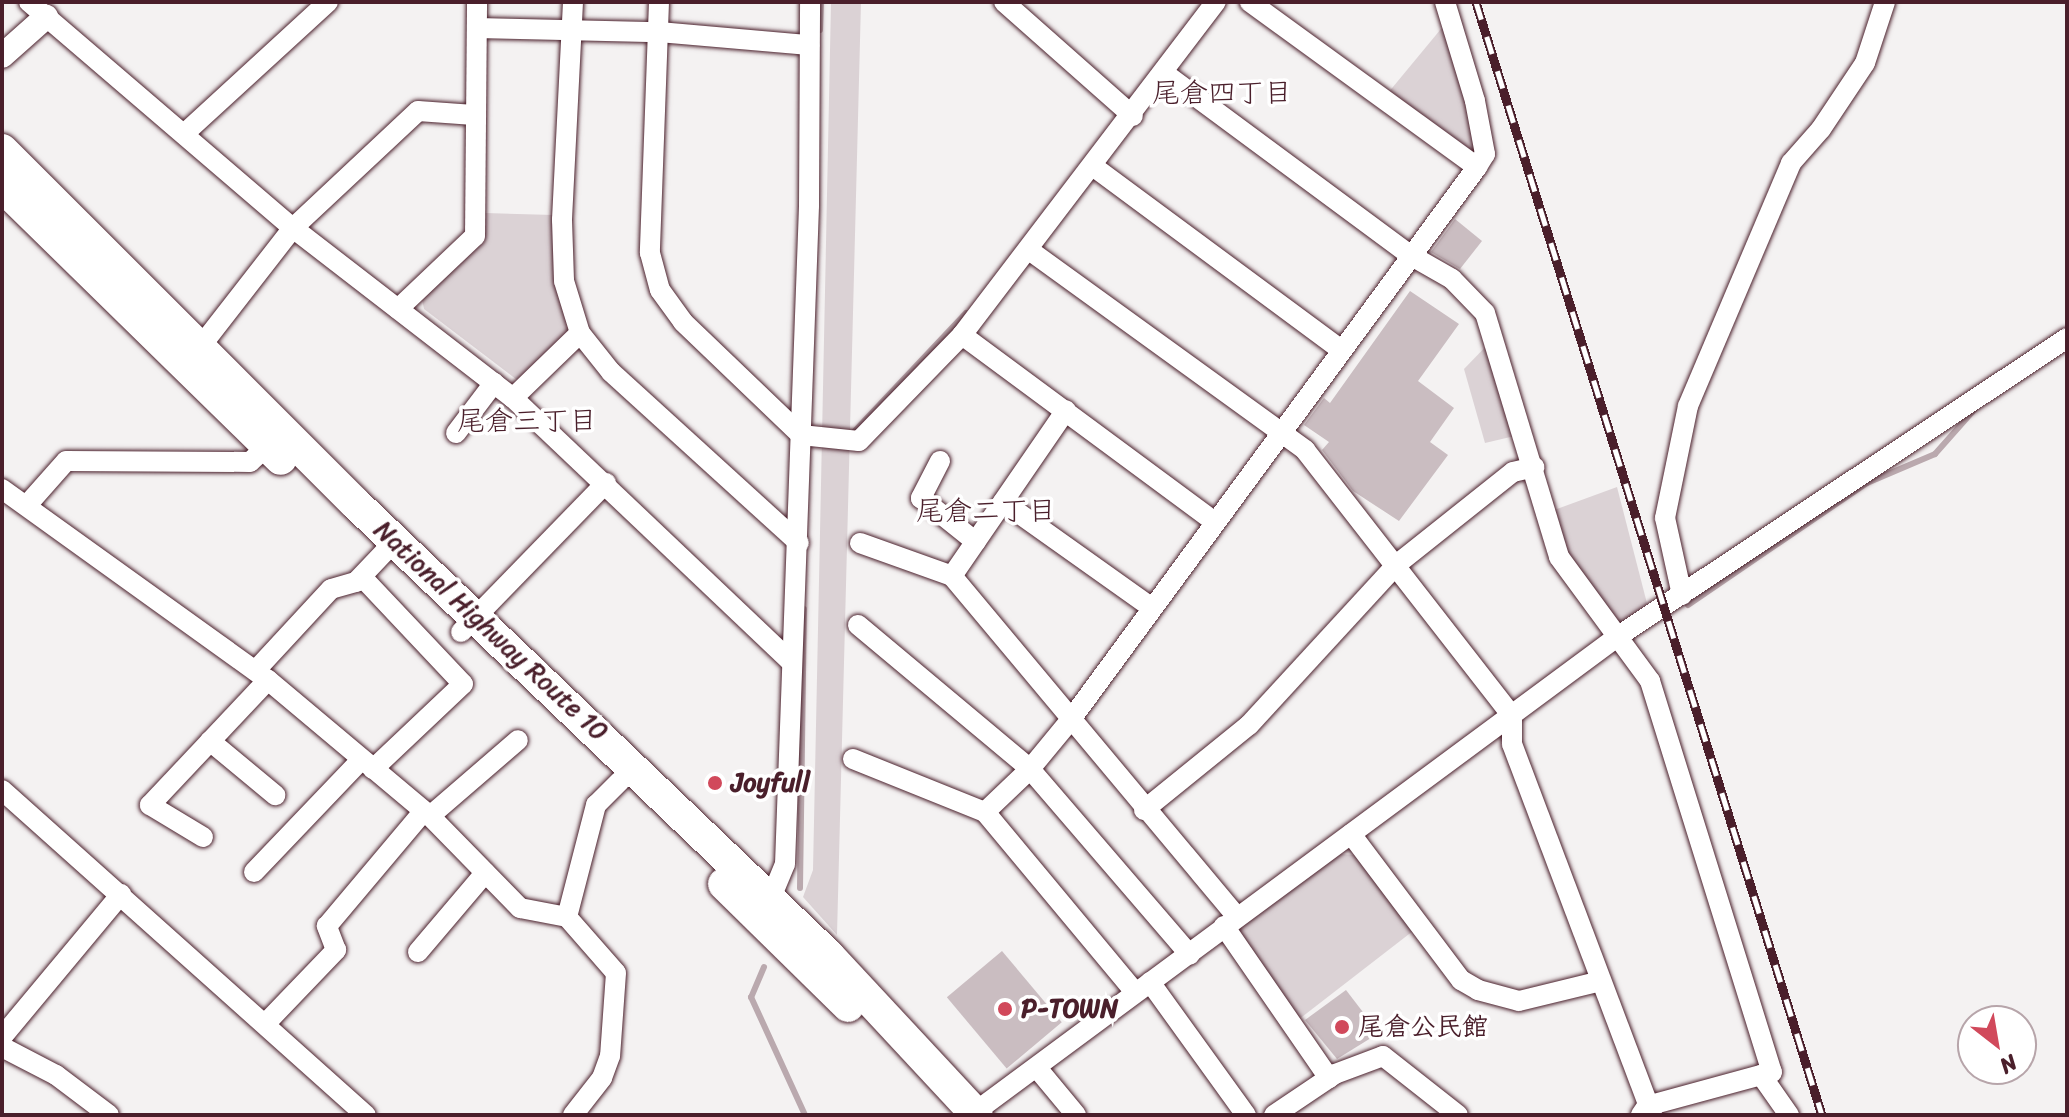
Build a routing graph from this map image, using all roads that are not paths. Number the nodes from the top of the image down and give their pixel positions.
1 (328, 2) edge
2 (477, 2) edge
3 (573, 2) edge
4 (659, 2) edge
5 (810, 2) edge
6 (1004, 2) edge
7 (1250, 2) edge
8 (1445, 2) edge
9 (1885, 2) edge
10 (1208, 5) edge
11 (38, 10) edge
12 (477, 28) junction
13 (573, 31) junction
14 (659, 32) junction
15 (809, 45) junction
16 (2, 56) edge
17 (1164, 73) junction
18 (474, 115) junction
19 (1133, 116) junction
20 (185, 133) junction
21 (2, 150) edge
22 (1094, 167) junction
23 (1477, 167) junction
24 (2, 186) edge
25 (293, 228) junction
26 (1029, 250) junction
27 (1410, 255) junction
28 (398, 309) junction
29 (580, 333) junction
30 (962, 335) junction
31 (2067, 338) edge
32 (1341, 350) junction
33 (193, 357) junction
34 (494, 383) junction
35 (513, 398) junction
36 (1066, 410) junction
37 (456, 433) dead end
38 (1280, 433) junction
39 (801, 435) junction
40 (275, 438) junction
41 (940, 461) dead end
42 (1534, 467) junction
43 (606, 483) junction
44 (2, 489) edge
45 (1003, 502) junction
46 (28, 504) junction
47 (1213, 521) junction
48 (976, 542) junction
49 (799, 543) junction
50 (860, 543) dead end
51 (380, 558) junction
52 (1396, 565) junction
53 (952, 576) junction
54 (1682, 595) junction
55 (1151, 607) junction
56 (468, 625) junction
57 (858, 625) dead end
58 (1617, 637) junction
59 (791, 662) junction
60 (262, 675) junction
61 (1512, 716) junction
62 (1072, 718) junction
63 (518, 740) dead end
64 (210, 741) junction
65 (853, 759) dead end
66 (367, 765) junction
67 (1030, 769) junction
68 (620, 781) junction
69 (2, 790) edge
70 (275, 795) dead end
71 (1144, 810) junction
72 (985, 812) junction
73 (427, 814) junction
74 (1351, 834) junction
75 (203, 837) dead end
76 (254, 872) dead end
77 (485, 873) junction
78 (121, 894) junction
79 (768, 896) junction
80 (567, 917) junction
81 (1230, 922) junction
82 (769, 929) junction
83 (418, 952) dead end
84 (1190, 955) junction
85 (1601, 981) junction
86 (1143, 987) junction
87 (267, 1022) junction
88 (2, 1037) edge
89 (2, 1047) edge
90 (1037, 1068) junction
91 (1761, 1075) junction
92 (1329, 1078) junction
93 (1647, 1112) edge
94 (969, 1114) edge
95 (109, 1115) edge
96 (366, 1115) edge
97 (573, 1115) edge
98 (1076, 1115) edge
99 (1246, 1115) edge
100 (1274, 1115) edge
101 (1458, 1115) edge
102 (1789, 1115) edge

1 - 20 street
2 - 12 street
3 - 13 street
4 - 14 street
5 - 15 street
6 - 19 street
7 - 23 street
8 - 23 street
9 - 54 street
10 - 17 street
11 - 16 street
11 - 20 street
12 - 13 street
12 - 18 street
13 - 14 street
13 - 29 street
14 - 15 street
14 - 39 street
15 - 39 street
17 - 19 street
17 - 27 street
18 - 25 street
18 - 28 street
19 - 22 street
20 - 25 street
21 - 33 highway, National Highway Route 10
22 - 26 street
22 - 32 street
23 - 27 street
24 - 33 highway, National Highway Route 10
25 - 28 street
25 - 33 street
26 - 30 street
26 - 38 street
27 - 32 street
27 - 42 street
28 - 34 street
29 - 35 street
29 - 49 street
30 - 36 street
30 - 39 street
31 - 54 street
32 - 38 street
33 - 40 highway, National Highway Route 10
34 - 35 street
34 - 37 street
35 - 43 street
36 - 45 street
36 - 47 street
38 - 47 street
38 - 52 street
39 - 49 street
40 - 46 street
40 - 51 highway, National Highway Route 10
41 - 48 street
42 - 52 street
42 - 58 street
43 - 56 street
43 - 59 street
44 - 46 street
45 - 48 street
45 - 55 street
46 - 60 street
47 - 55 street
48 - 53 street
49 - 59 street
50 - 53 street
51 - 56 highway, National Highway Route 10
51 - 60 street
51 - 66 street
52 - 61 street
52 - 71 street
53 - 62 street
54 - 58 street
55 - 62 street
56 - 68 highway, National Highway Route 10
56 - 79 highway, National Highway Route 10
57 - 67 street
58 - 61 street
58 - 91 street
59 - 79 street
60 - 64 street
60 - 66 street
61 - 74 street
61 - 85 street
62 - 67 street
62 - 71 street
63 - 73 street
64 - 70 street
64 - 75 street
65 - 72 street
66 - 73 street
66 - 76 street
67 - 72 street
67 - 84 street
68 - 80 street
68 - 82 highway, National Highway Route 10
69 - 78 street
71 - 81 street
72 - 86 street
73 - 77 street
73 - 87 street
74 - 81 street
74 - 85 street
77 - 80 street
77 - 83 street
78 - 87 street
78 - 88 street
79 - 82 street
79 - 94 highway, National Highway Route 10
80 - 97 street
81 - 84 street
81 - 92 street
82 - 94 highway, National Highway Route 10
84 - 86 street
85 - 93 street
86 - 90 street
86 - 99 street
87 - 96 street
89 - 95 street
90 - 94 street
90 - 98 street
91 - 93 street
91 - 102 street
92 - 100 street
92 - 101 street

